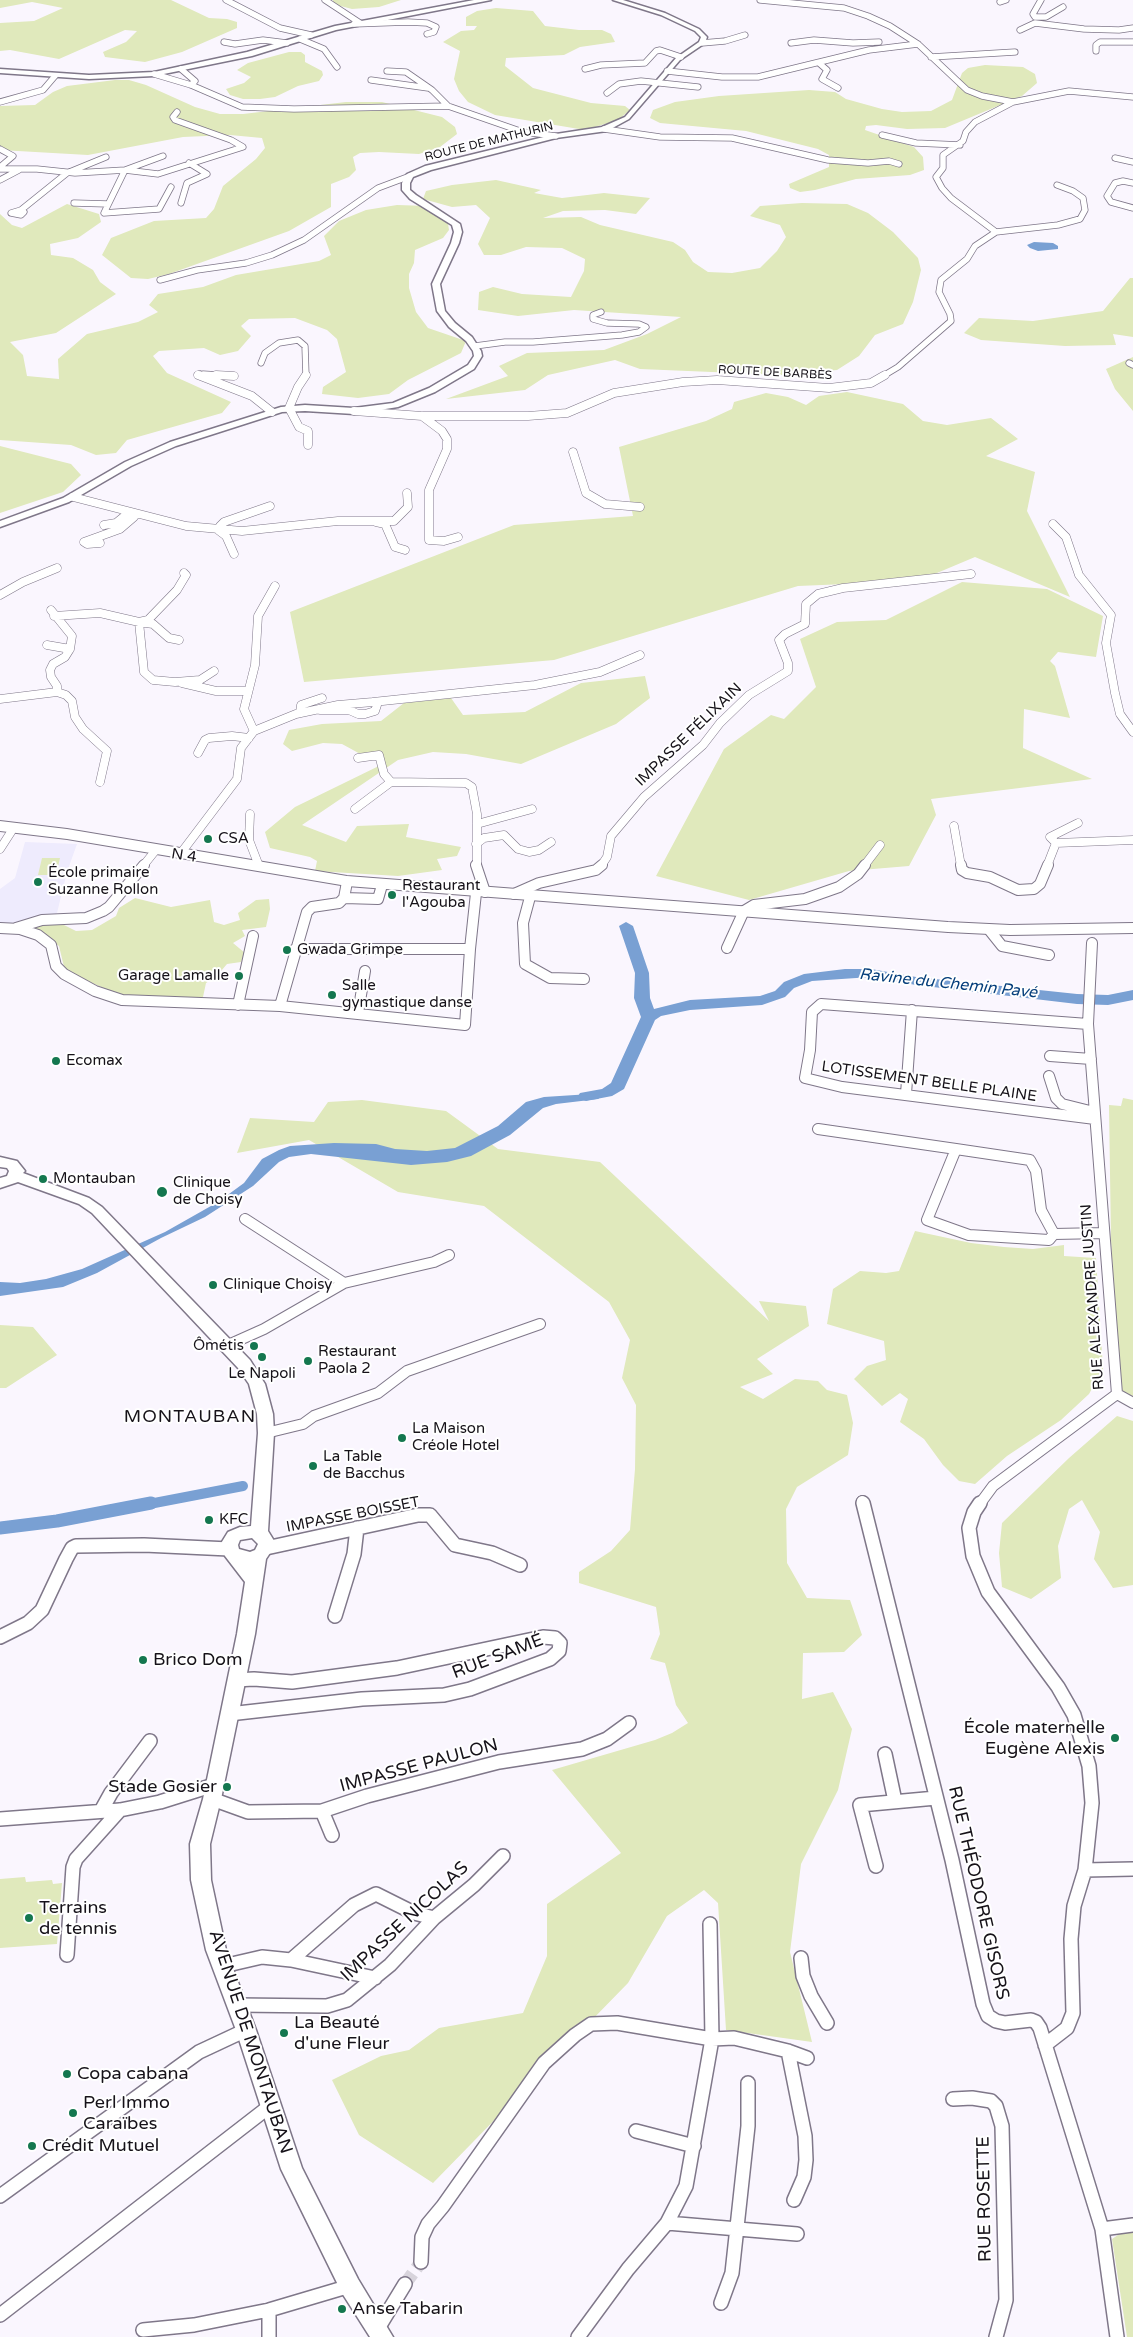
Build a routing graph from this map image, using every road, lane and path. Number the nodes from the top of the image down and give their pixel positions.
1 (226, 0) edge
2 (325, 0) edge
3 (488, 0) edge
4 (616, 0) edge
5 (760, 0) edge
6 (1041, 0) edge
7 (846, 1) dead end
8 (1063, 7) dead end
9 (844, 8) junction
10 (357, 24) junction
11 (1133, 28) edge
12 (1020, 30) dead end
13 (427, 34) dead end
14 (311, 35) junction
15 (745, 35) dead end
16 (300, 39) junction
17 (224, 42) dead end
18 (1133, 42) edge
19 (288, 43) junction
20 (702, 43) junction
21 (791, 43) dead end
22 (916, 43) junction
23 (1096, 51) dead end
24 (1015, 52) dead end
25 (681, 57) junction
26 (931, 57) junction
27 (819, 63) junction
28 (337, 67) dead end
29 (586, 68) dead end
30 (181, 69) junction
31 (0, 71) edge
32 (387, 71) dead end
33 (667, 71) junction
34 (154, 74) junction
35 (55, 76) junction
36 (370, 80) dead end
37 (657, 83) junction
38 (191, 85) junction
39 (429, 88) junction
40 (698, 88) dead end
41 (838, 88) dead end
42 (607, 93) dead end
43 (1133, 97) edge
44 (0, 102) edge
45 (1013, 102) junction
46 (448, 106) junction
47 (176, 112) dead end
48 (604, 129) junction
49 (882, 135) dead end
50 (556, 136) junction
51 (960, 144) junction
52 (0, 149) edge
53 (163, 156) dead end
54 (106, 157) dead end
55 (1115, 158) dead end
56 (1133, 162) edge
57 (189, 164) junction
58 (899, 164) dead end
59 (0, 168) edge
60 (22, 169) junction
61 (125, 170) junction
62 (67, 173) junction
63 (410, 176) junction
64 (0, 180) edge
65 (1133, 182) edge
66 (1058, 184) dead end
67 (171, 186) dead end
68 (181, 202) dead end
69 (74, 203) dead end
70 (108, 204) junction
71 (1133, 208) edge
72 (21, 210) dead end
73 (996, 232) junction
74 (160, 280) dead end
75 (601, 312) dead end
76 (475, 346) junction
77 (261, 363) dead end
78 (234, 376) dead end
79 (289, 408) junction
80 (354, 411) junction
81 (272, 412) junction
82 (422, 416) junction
83 (308, 445) dead end
84 (573, 452) dead end
85 (408, 493) dead end
86 (73, 498) junction
87 (270, 506) dead end
88 (640, 506) dead end
89 (127, 514) junction
90 (368, 520) junction
91 (0, 524) edge
92 (1053, 524) dead end
93 (104, 525) dead end
94 (218, 530) junction
95 (458, 537) dead end
96 (100, 543) dead end
97 (405, 550) dead end
98 (234, 554) dead end
99 (57, 568) dead end
100 (184, 573) dead end
101 (971, 574) dead end
102 (275, 586) dead end
103 (0, 595) edge
104 (139, 622) junction
105 (179, 640) dead end
106 (47, 645) dead end
107 (70, 649) junction
108 (640, 655) dead end
109 (214, 671) dead end
110 (178, 682) junction
111 (248, 691) junction
112 (57, 692) junction
113 (322, 698) dead end
114 (0, 700) edge
115 (300, 713) junction
116 (1133, 732) edge
117 (252, 735) junction
118 (198, 753) dead end
119 (358, 758) dead end
120 (100, 782) dead end
121 (391, 782) junction
122 (355, 809) dead end
123 (532, 809) dead end
124 (250, 814) dead end
125 (1078, 823) dead end
126 (477, 824) junction
127 (954, 826) dead end
128 (4, 830) edge
129 (1133, 840) edge
130 (551, 842) dead end
131 (1056, 843) junction
132 (476, 844) junction
133 (880, 846) dead end
134 (0, 849) edge
135 (155, 852) junction
136 (182, 853) junction
137 (259, 866) junction
138 (347, 882) junction
139 (382, 885) junction
140 (481, 892) junction
141 (514, 894) junction
142 (530, 897) junction
143 (344, 898) junction
144 (744, 912) junction
145 (0, 928) edge
146 (15, 928) junction
147 (1128, 930) edge
148 (990, 931) junction
149 (1048, 932) junction
150 (253, 936) dead end
151 (1092, 943) junction
152 (727, 948) dead end
153 (296, 949) junction
154 (470, 949) junction
155 (1049, 955) dead end
156 (365, 971) dead end
157 (584, 980) dead end
158 (238, 1005) junction
159 (280, 1006) junction
160 (912, 1010) junction
161 (358, 1013) junction
162 (1088, 1024) junction
163 (1050, 1056) dead end
164 (1091, 1059) junction
165 (1049, 1076) dead end
166 (906, 1094) junction
167 (1059, 1101) junction
168 (1053, 1115) junction
169 (1095, 1116) junction
170 (818, 1129) dead end
171 (956, 1149) junction
172 (2, 1161) edge
173 (8, 1180) edge
174 (246, 1219) dead end
175 (1103, 1233) junction
176 (1054, 1234) junction
177 (449, 1255) dead end
178 (344, 1283) junction
179 (540, 1324) dead end
180 (226, 1346) junction
181 (1117, 1394) junction
182 (1133, 1404) edge
183 (266, 1433) junction
184 (862, 1502) dead end
185 (260, 1505) junction
186 (357, 1528) junction
187 (261, 1546) junction
188 (234, 1547) junction
189 (520, 1565) dead end
190 (254, 1581) junction
191 (335, 1616) dead end
192 (0, 1637) edge
193 (235, 1680) junction
194 (229, 1714) junction
195 (630, 1723) dead end
196 (150, 1741) dead end
197 (885, 1754) dead end
198 (213, 1792) junction
199 (936, 1798) junction
200 (895, 1802) junction
201 (120, 1810) junction
202 (101, 1811) junction
203 (322, 1811) junction
204 (0, 1819) edge
205 (332, 1835) dead end
206 (503, 1856) dead end
207 (876, 1866) dead end
208 (1133, 1869) edge
209 (1084, 1870) junction
210 (434, 1918) junction
211 (710, 1924) dead end
212 (67, 1956) dead end
213 (801, 1958) dead end
214 (291, 1960) junction
215 (223, 1966) junction
216 (376, 1978) junction
217 (236, 2005) junction
218 (827, 2023) dead end
219 (246, 2030) junction
220 (712, 2039) junction
221 (1045, 2045) junction
222 (788, 2051) junction
223 (806, 2058) dead end
224 (748, 2083) dead end
225 (952, 2099) dead end
226 (270, 2106) junction
227 (636, 2130) dead end
228 (694, 2146) junction
229 (0, 2196) edge
230 (794, 2200) dead end
231 (667, 2223) junction
232 (1133, 2225) edge
233 (736, 2227) junction
234 (1102, 2229) junction
235 (798, 2234) dead end
236 (421, 2262) tunnel mouth
237 (405, 2284) tunnel mouth
238 (350, 2286) junction
239 (720, 2303) dead end
240 (269, 2310) junction
241 (0, 2315) edge
242 (143, 2330) dead end
243 (380, 2333) edge
244 (268, 2337) edge
245 (578, 2337) edge
246 (996, 2337) edge
247 (1117, 2337) edge

1 - 14 street
2 - 10 street
3 - 10 main road
4 - 20 street
5 - 9 street
6 - 8 street
7 - 9 street
9 - 22 street
10 - 13 street
10 - 14 main road
11 - 12 street
14 - 16 main road
15 - 20 street
16 - 19 main road
16 - 28 street
17 - 19 street
18 - 23 street
19 - 30 main road
20 - 25 street, ROUTE DE MATHURIN
21 - 22 street
22 - 26 street
22 - 27 street
24 - 26 street
25 - 29 street
25 - 33 street, ROUTE DE MATHURIN
26 - 45 street
27 - 33 street
27 - 41 street
30 - 34 main road
30 - 38 street
31 - 35 main road
32 - 39 street
33 - 37 street, ROUTE DE MATHURIN
34 - 35 main road
34 - 38 street
35 - 44 street
36 - 39 street
37 - 40 street
37 - 42 street
37 - 48 street, ROUTE DE MATHURIN
38 - 46 street
39 - 46 street
43 - 45 street
45 - 51 street
46 - 50 street
47 - 57 street
48 - 50 street, ROUTE DE MATHURIN
48 - 58 street
49 - 51 street
50 - 63 street, ROUTE DE MATHURIN
51 - 73 street
52 - 59 street
53 - 61 street
54 - 62 street
55 - 56 street
57 - 61 street
57 - 68 street
59 - 60 street
60 - 62 street
60 - 64 street
61 - 62 street
61 - 70 street
62 - 72 street
63 - 74 street
63 - 76 street, ROUTE DE MATHURIN
65 - 71 street
66 - 73 street
67 - 70 street
69 - 70 street
73 - 82 street, ROUTE DE BARBÈS
75 - 76 street
76 - 80 street
77 - 79 street
78 - 81 street
79 - 80 street
79 - 81 street
79 - 83 street
80 - 82 street, ROUTE DE BARBÈS
81 - 86 street
82 - 95 street
84 - 88 street
85 - 90 street
86 - 89 street
86 - 91 street
87 - 94 street
89 - 93 street
89 - 94 street
89 - 96 street
90 - 94 street
90 - 97 street
92 - 116 street
94 - 98 street
99 - 103 street
100 - 104 street
101 - 141 street, IMPASSE FÉLIXAIN
102 - 111 street
104 - 105 street
104 - 107 street
104 - 110 street
106 - 107 street
107 - 112 street
108 - 115 street
109 - 110 street
110 - 111 street
111 - 117 street
112 - 114 street
112 - 120 street
113 - 115 street
115 - 117 street
117 - 118 street
117 - 136 street
119 - 121 street
121 - 122 street
121 - 126 street
123 - 126 street
124 - 137 street
125 - 131 street
126 - 132 street
127 - 131 street
128 - 134 street
128 - 135 highway, N 4
128 - 136 highway, N 4
129 - 131 street
130 - 132 street
132 - 140 street
133 - 144 street
135 - 138 highway, N 4 / N 4
135 - 146 street
136 - 137 highway, N 4
137 - 140 highway, N 4
138 - 139 highway, N 4
138 - 143 street
139 - 140 highway, N 4
139 - 143 street
140 - 141 highway, N 4
140 - 142 highway, N 4
140 - 154 street
141 - 144 highway, N 4
142 - 144 highway, N 4
142 - 157 street
143 - 153 street
144 - 147 highway, N 4
144 - 148 highway, N 4
144 - 152 street
145 - 146 street
146 - 158 street
147 - 149 highway, N 4
147 - 151 highway
148 - 149 highway, N 4
148 - 155 street
149 - 151 highway
150 - 158 street
151 - 162 street, RUE ALEXANDRE JUSTIN
153 - 154 street
153 - 159 street
154 - 161 street
156 - 161 street
158 - 159 street
159 - 161 street
160 - 162 street, LOTISSEMENT BELLE PLAINE
160 - 166 street
160 - 166 street, LOTISSEMENT BELLE PLAINE
162 - 164 street, RUE ALEXANDRE JUSTIN
163 - 164 street
164 - 169 street, RUE ALEXANDRE JUSTIN
165 - 167 street
166 - 168 street, LOTISSEMENT BELLE PLAINE
167 - 168 street
167 - 169 street
168 - 169 street, LOTISSEMENT BELLE PLAINE
169 - 175 street, RUE ALEXANDRE JUSTIN
170 - 171 street
171 - 176 street
171 - 176 street
172 - 173 main road
173 - 180 main road, AVENUE DE MONTAUBAN
174 - 178 street
175 - 176 street
175 - 181 street, RUE ALEXANDRE JUSTIN
177 - 178 street
178 - 180 street
179 - 183 street
180 - 183 main road, AVENUE DE MONTAUBAN
181 - 182 street
181 - 209 street, RUE ALEXANDRE JUSTIN
183 - 185 main road, AVENUE DE MONTAUBAN
184 - 199 street, RUE THÉODORE GISORS
185 - 187 main road, AVENUE DE MONTAUBAN
185 - 188 main road, AVENUE DE MONTAUBAN
186 - 187 street, IMPASSE BOISSET
186 - 189 street, IMPASSE BOISSET
186 - 191 street
187 - 188 main road
187 - 188 main road
187 - 190 main road, AVENUE DE MONTAUBAN
188 - 190 main road
188 - 192 street
190 - 193 main road, AVENUE DE MONTAUBAN
193 - 194 main road, AVENUE DE MONTAUBAN
193 - 194 street, RUE SAMÉ
194 - 198 main road, AVENUE DE MONTAUBAN
195 - 203 street, IMPASSE PAULON
196 - 202 street
197 - 200 street
198 - 201 street
198 - 203 street, IMPASSE PAULON
198 - 215 main road, AVENUE DE MONTAUBAN
199 - 200 street
199 - 221 street, RUE THÉODORE GISORS
200 - 207 street
201 - 202 street
201 - 212 street
202 - 204 street
203 - 205 street
206 - 210 street, IMPASSE NICOLAS
208 - 209 street
209 - 221 street, RUE ALEXANDRE JUSTIN
210 - 214 street
210 - 216 street, IMPASSE NICOLAS
211 - 220 street
213 - 218 street
214 - 215 street
214 - 216 street
215 - 217 main road, AVENUE DE MONTAUBAN
216 - 217 street, IMPASSE NICOLAS
217 - 219 main road, AVENUE DE MONTAUBAN
219 - 226 main road, AVENUE DE MONTAUBAN
219 - 229 street
220 - 222 street
220 - 228 street
220 - 236 street
221 - 234 street, RUE THÉODORE GISORS
222 - 223 street
222 - 230 street
224 - 233 street
225 - 246 street, RUE ROSETTE
226 - 238 main road, AVENUE DE MONTAUBAN
226 - 241 street
227 - 228 street
228 - 231 street
231 - 233 street
231 - 245 street
232 - 234 street
233 - 235 street
233 - 239 street
234 - 247 street, RUE THÉODORE GISORS
237 - 243 street
238 - 240 street
238 - 243 main road, AVENUE DE MONTAUBAN
240 - 242 street
240 - 244 street

